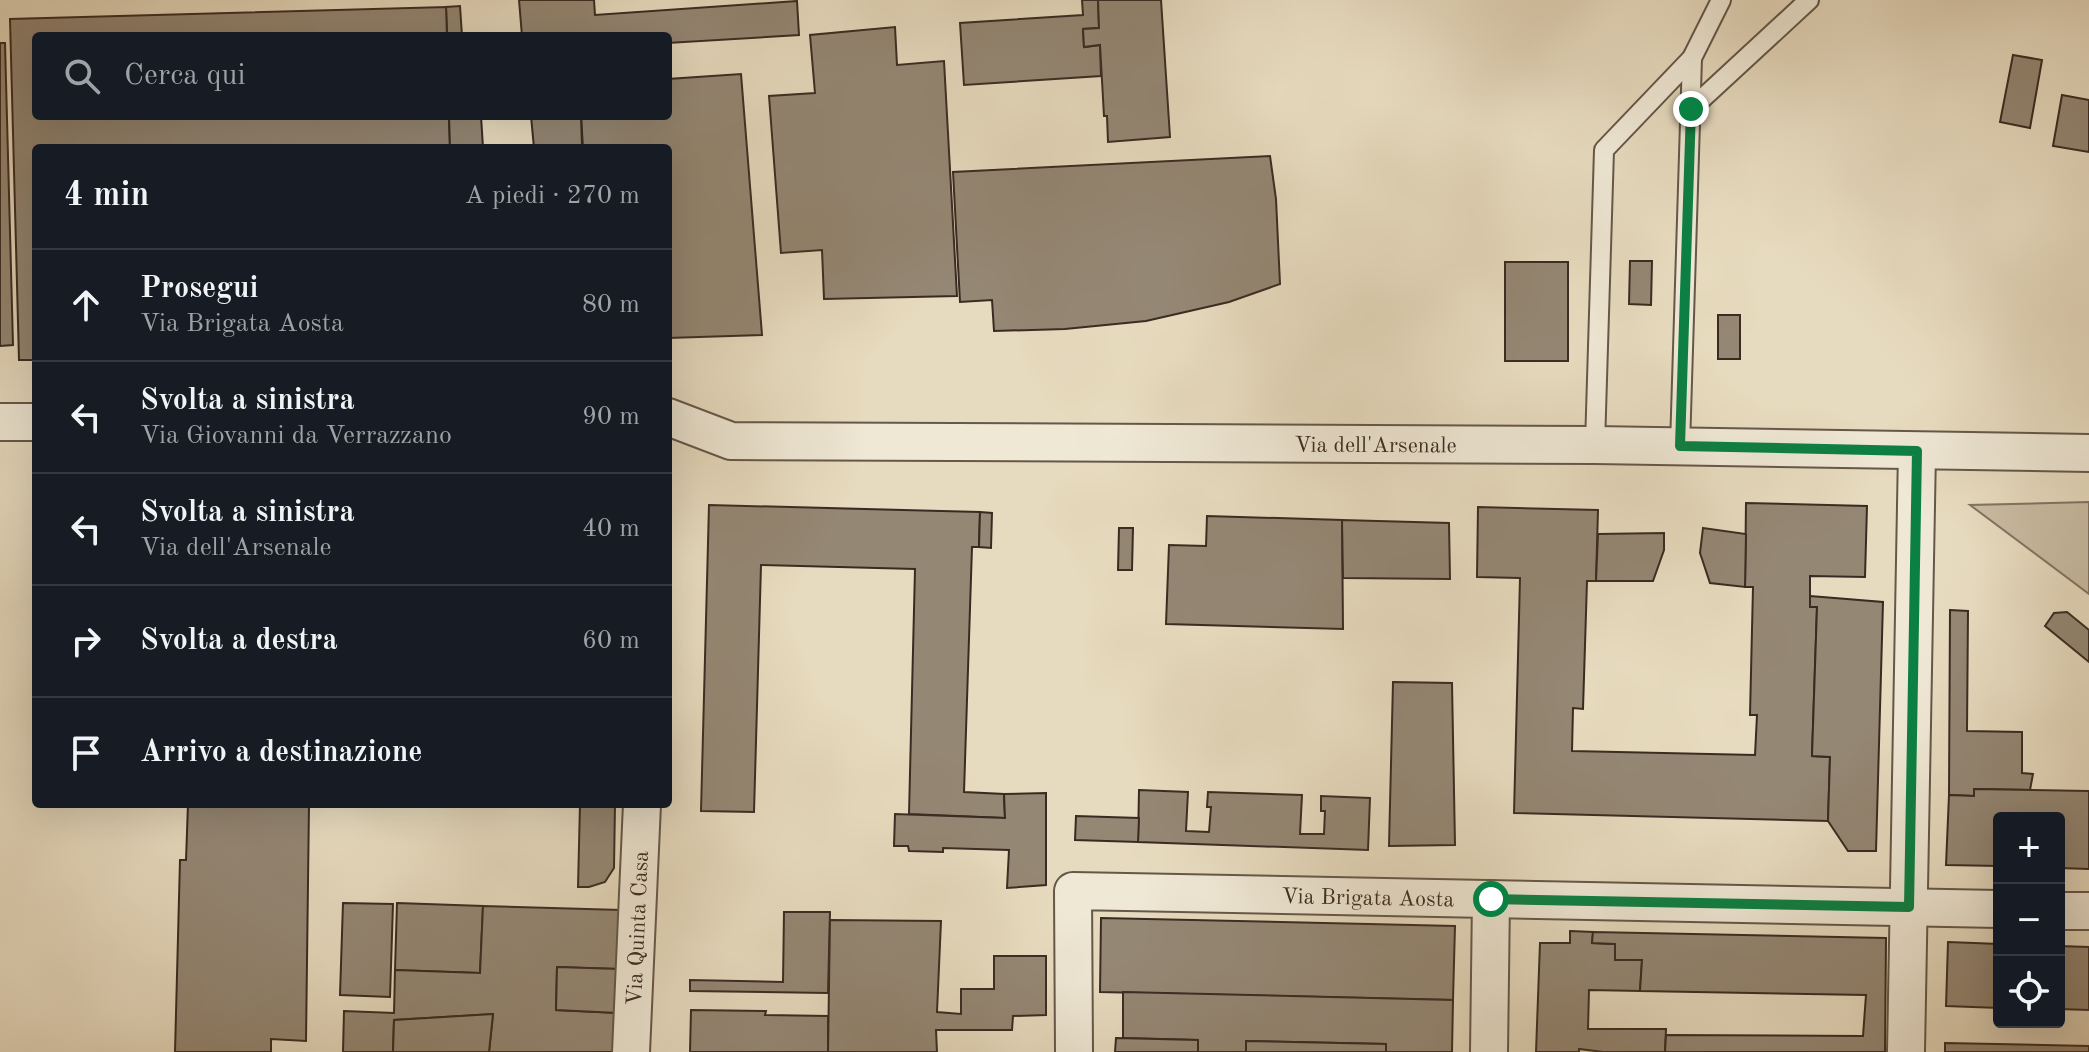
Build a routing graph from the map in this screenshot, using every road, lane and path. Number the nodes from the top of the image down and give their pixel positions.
1 (1721, 0) edge
2 (1809, 0) edge
3 (1692, 58) junction
4 (1691, 109) junction
5 (672, 419) edge
6 (0, 422) edge
7 (32, 422) edge
8 (1595, 445) junction
9 (1680, 446) junction
10 (1917, 451) junction
11 (2089, 453) edge
12 (642, 808) edge
13 (1491, 899) junction
14 (1909, 907) junction
15 (1993, 909) edge
16 (2065, 911) edge
17 (2089, 911) edge
18 (631, 1052) edge
19 (1074, 1052) edge
20 (1489, 1052) edge
21 (1906, 1052) edge

1 - 3 lane
2 - 4 lane
3 - 4 lane
3 - 8 lane
4 - 9 lane
5 - 8 street, Via dell'Arsenale
6 - 7 street
8 - 9 street, Via dell'Arsenale
9 - 10 street, Via dell'Arsenale
10 - 11 street, Via dell'Arsenale
10 - 14 street
12 - 18 street, Via Quinta Casa
13 - 14 street, Via Brigata Aosta
13 - 19 street, Via Brigata Aosta
13 - 20 street
14 - 15 street, Via Brigata Aosta
14 - 21 street
16 - 17 street

